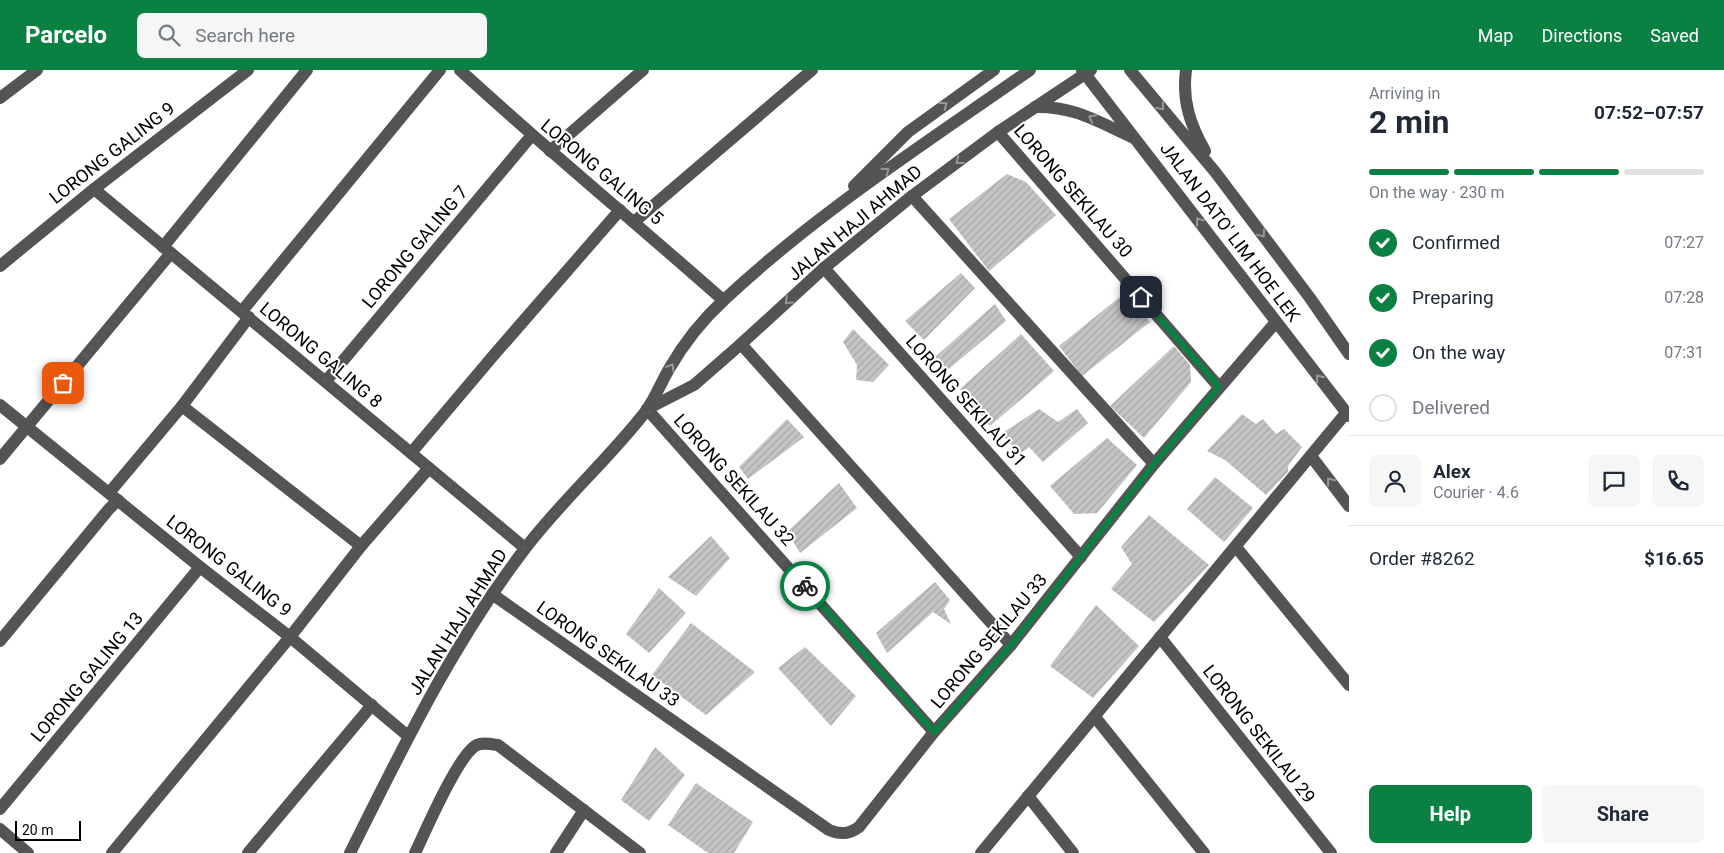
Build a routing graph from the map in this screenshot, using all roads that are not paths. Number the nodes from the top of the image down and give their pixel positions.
1 (37, 70) edge
2 (248, 70) edge
3 (307, 70) edge
4 (440, 70) edge
5 (460, 70) edge
6 (643, 70) edge
7 (812, 70) edge
8 (994, 70) edge
9 (1030, 70) edge
10 (1130, 70) edge
11 (1186, 70) edge
12 (1086, 71) edge
13 (0, 98) edge
14 (1033, 108) junction
15 (998, 132) junction
16 (532, 135) junction
17 (1136, 138) junction
18 (550, 151) junction
19 (1216, 173) junction
20 (94, 189) junction
21 (912, 196) junction
22 (831, 209) junction
23 (620, 210) junction
24 (634, 222) junction
25 (167, 250) junction
26 (0, 266) edge
27 (824, 268) junction
28 (723, 300) junction
29 (245, 314) junction
30 (1276, 322) junction
31 (741, 344) junction
32 (1349, 354) edge
33 (326, 381) junction
34 (1219, 387) junction
35 (0, 405) edge
36 (182, 406) junction
37 (647, 409) junction
38 (1348, 415) edge
39 (27, 426) junction
40 (411, 453) junction
41 (1311, 456) junction
42 (0, 459) edge
43 (1154, 464) junction
44 (429, 468) junction
45 (114, 496) junction
46 (1349, 506) edge
47 (361, 546) junction
48 (1236, 547) junction
49 (525, 548) junction
50 (1081, 557) junction
51 (200, 567) junction
52 (492, 594) junction
53 (290, 637) junction
54 (1160, 637) junction
55 (0, 641) edge
56 (1011, 645) junction
57 (1349, 685) edge
58 (372, 705) junction
59 (1095, 717) junction
60 (934, 732) junction
61 (408, 736) junction
62 (1028, 796) junction
63 (0, 809) edge
64 (584, 810) junction
65 (0, 829) edge
66 (28, 853) edge
67 (112, 853) edge
68 (248, 853) edge
69 (350, 853) edge
70 (415, 853) edge
71 (556, 853) edge
72 (640, 853) edge
73 (981, 853) edge
74 (1074, 853) edge
75 (1204, 853) edge
76 (1331, 853) edge

1 - 13 street
2 - 20 street, LORONG GALING 9
3 - 25 street
4 - 29 street
5 - 16 street, LORONG GALING 5
6 - 18 street
7 - 24 street
22 -> 8 street, JALAN HAJI AHMAD
22 -> 9 street, JALAN HAJI AHMAD
10 -> 19 street, JALAN DATO' LIM HOE LEK
11 - 19 street
12 - 14 street, JALAN HAJI AHMAD
12 - 17 street, JALAN DATO' LIM HOE LEK
14 - 15 street, JALAN HAJI AHMAD
17 -> 14 street
15 -> 21 street, JALAN HAJI AHMAD
15 - 34 street, LORONG SEKILAU 30
16 - 18 street, LORONG GALING 5
16 - 33 street, LORONG GALING 7
30 -> 17 street, JALAN DATO' LIM HOE LEK
18 - 23 street, LORONG GALING 5
19 -> 32 street, JALAN DATO' LIM HOE LEK
20 - 25 street, LORONG GALING 8
20 - 26 street, LORONG GALING 9
21 - 27 street, JALAN HAJI AHMAD
21 - 43 street
22 - 28 street, JALAN HAJI AHMAD
23 - 24 street, LORONG GALING 5
23 - 40 street
24 - 28 street, LORONG GALING 5
25 - 29 street, LORONG GALING 8
25 - 39 street
27 -> 31 street, JALAN HAJI AHMAD
27 - 50 street, LORONG SEKILAU 31
37 -> 28 street, JALAN HAJI AHMAD
29 - 33 street, LORONG GALING 8
29 - 36 street
30 - 34 street, LORONG SEKILAU 33
38 -> 30 street, JALAN DATO' LIM HOE LEK
31 - 37 street, JALAN HAJI AHMAD
31 - 56 street
33 - 40 street, LORONG GALING 8
34 - 43 street, LORONG SEKILAU 33
35 - 39 street, LORONG GALING 9
36 - 45 street
36 - 47 street
37 - 49 street, JALAN HAJI AHMAD
37 - 60 street, LORONG SEKILAU 32
38 - 41 street
39 - 42 street
39 - 45 street, LORONG GALING 9
40 - 44 street, LORONG GALING 8
46 -> 41 street
41 - 48 street
43 - 50 street, LORONG SEKILAU 33
44 - 47 street
44 - 49 street, LORONG GALING 8
45 - 51 street, LORONG GALING 9
45 - 55 street
47 - 53 street
48 - 54 street
48 - 57 street
49 - 52 street, JALAN HAJI AHMAD
50 - 56 street, LORONG SEKILAU 33
51 - 53 street, LORONG GALING 9
51 - 63 street, LORONG GALING 13
52 - 60 street, LORONG SEKILAU 33
52 - 61 street, JALAN HAJI AHMAD
53 - 58 street, LORONG GALING 9
53 - 67 street
54 - 59 street
54 - 76 street, LORONG SEKILAU 29
56 - 60 street, LORONG SEKILAU 33
58 - 61 street, LORONG GALING 9
58 - 68 street
59 - 62 street
59 - 75 street
61 - 69 street, JALAN HAJI AHMAD
62 - 73 street
62 - 74 street
64 - 70 street
64 - 71 street
64 - 72 street
65 - 66 street

